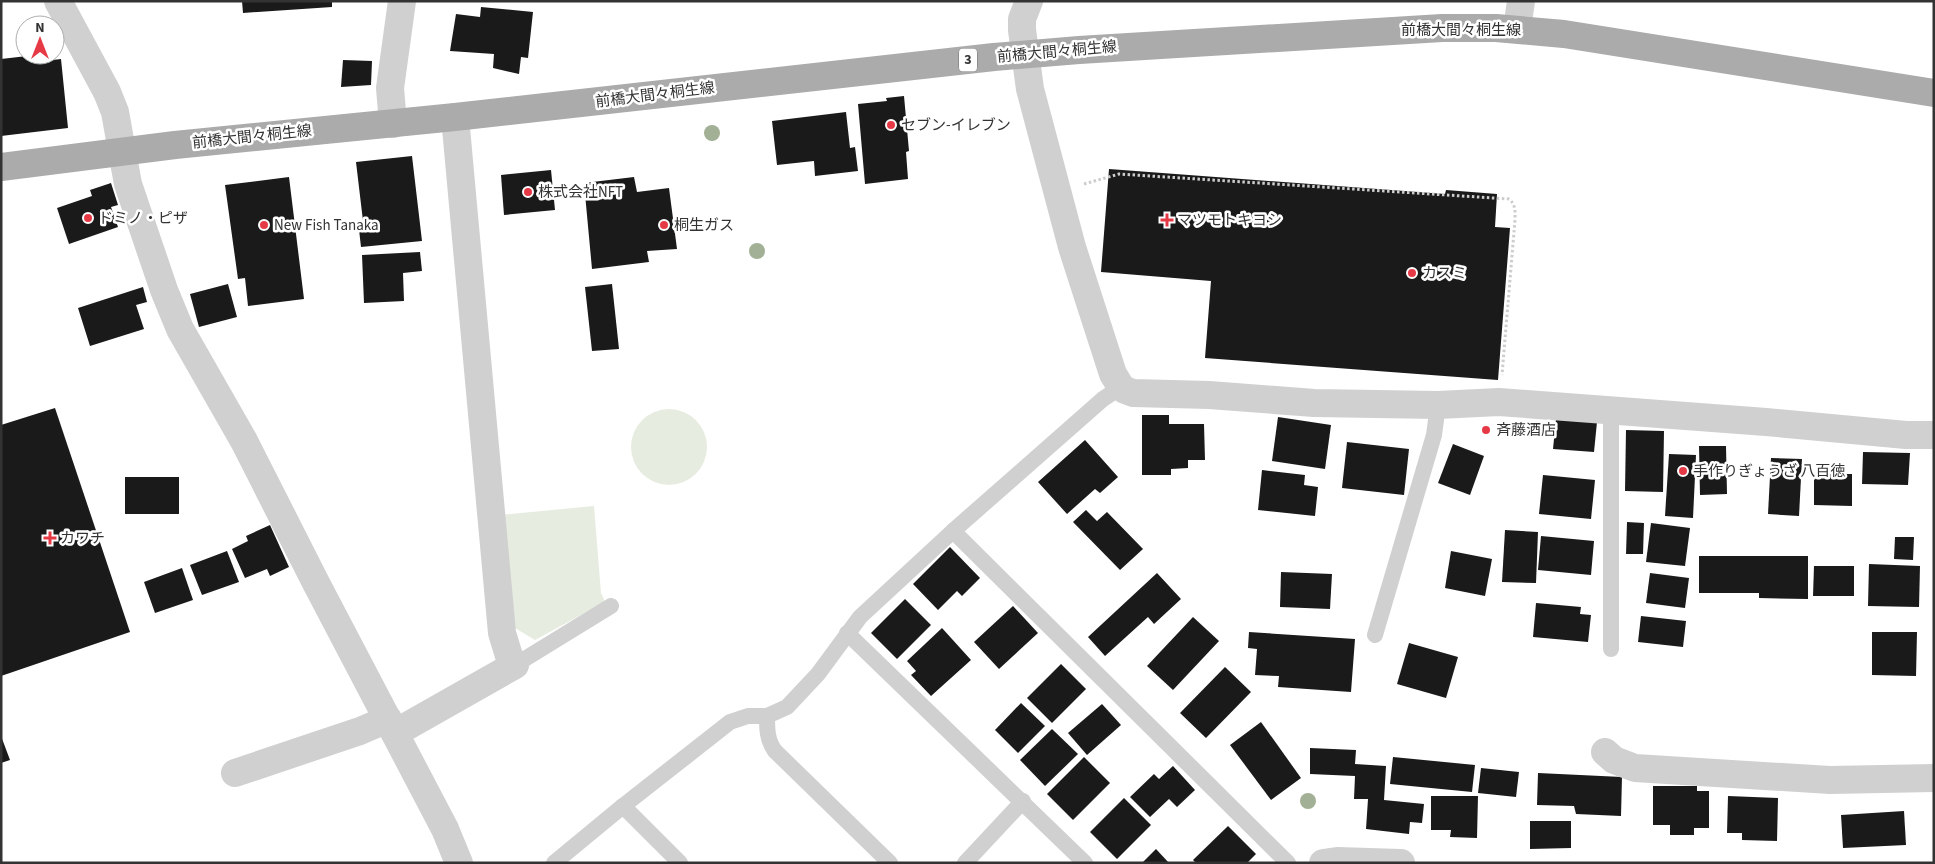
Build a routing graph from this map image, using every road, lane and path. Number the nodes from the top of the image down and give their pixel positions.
1 (58, 1) edge
2 (402, 1) edge
3 (1029, 1) edge
4 (1521, 1) edge
5 (1517, 30) junction
6 (1025, 54) junction
7 (1934, 93) edge
8 (455, 117) junction
9 (393, 124) junction
10 (122, 151) junction
11 (1, 167) edge
12 (1082, 185) dead end
13 (1501, 378) dead end
14 (1121, 386) junction
15 (1438, 405) junction
16 (1611, 410) junction
17 (1934, 436) edge
18 (954, 530) junction
19 (611, 606) dead end
20 (847, 633) junction
21 (1375, 635) dead end
22 (1611, 649) dead end
23 (515, 665) junction
24 (767, 716) junction
25 (391, 726) junction
26 (1606, 752) dead end
27 (236, 773) dead end
28 (1934, 778) edge
29 (1023, 801) junction
30 (623, 806) junction
31 (459, 863) edge
32 (554, 863) edge
33 (680, 863) edge
34 (890, 863) edge
35 (965, 863) edge
36 (1085, 863) edge
37 (1288, 863) edge
38 (1323, 863) edge
39 (1401, 863) edge

1 - 10 street
2 - 9 street
3 - 6 street
4 - 5 street
5 - 6 main road, 前橋大間々桐生線 / 3
5 - 7 main road, 前橋大間々桐生線 / 3
6 - 8 main road, 前橋大間々桐生線 / 3
6 - 14 street
8 - 9 main road, 前橋大間々桐生線 / 3
8 - 23 street
9 - 10 main road, 前橋大間々桐生線 / 3
10 - 11 main road, 前橋大間々桐生線 / 3
10 - 25 street
12 - 13 path
14 - 15 street
14 - 18 lane
15 - 16 street
15 - 21 lane
16 - 17 street
16 - 22 lane
18 - 20 lane
18 - 37 lane
19 - 23 lane
20 - 24 lane
20 - 29 lane
23 - 25 street
24 - 30 lane
24 - 34 lane
25 - 27 street
25 - 31 street
26 - 28 street
29 - 35 lane
29 - 36 lane
30 - 32 lane
30 - 33 lane
38 - 39 street

